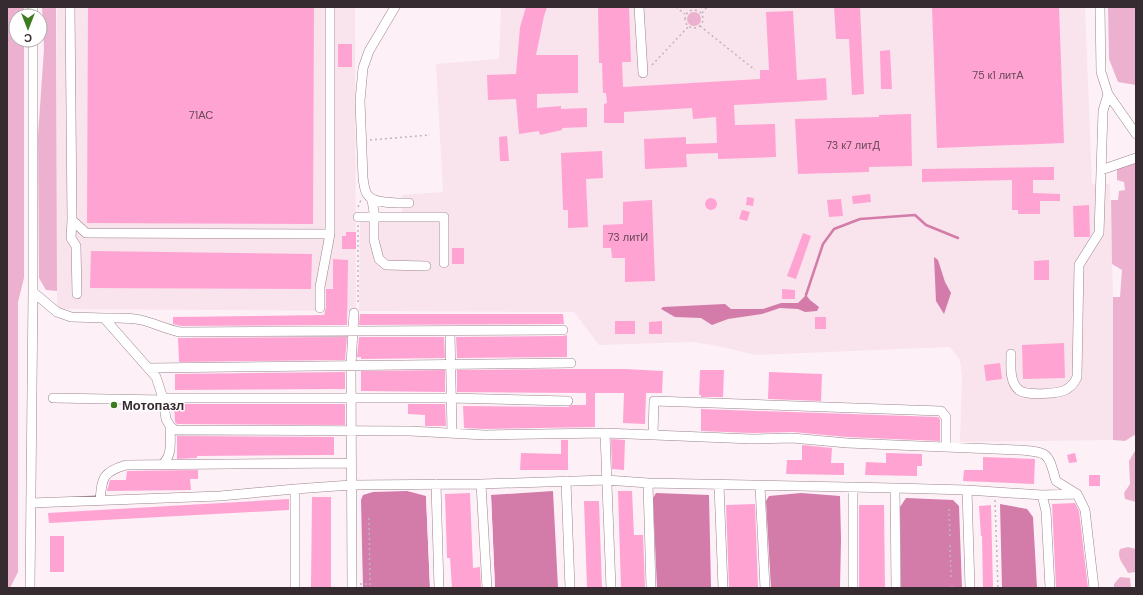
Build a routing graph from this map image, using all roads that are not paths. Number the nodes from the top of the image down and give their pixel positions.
1 (70, 7) edge
2 (330, 7) edge
3 (395, 7) edge
4 (639, 7) edge
5 (1100, 7) edge
6 (33, 48) edge
7 (643, 73) road end
8 (1108, 94) junction
9 (1136, 134) edge
10 (1136, 158) edge
11 (1101, 170) junction
12 (372, 200) junction
13 (409, 203) dead end
14 (358, 217) road end
15 (374, 217) junction
16 (72, 220) junction
17 (330, 234) junction
18 (444, 264) dead end
19 (426, 266) dead end
20 (33, 292) junction
21 (77, 294) dead end
22 (320, 308) dead end
23 (354, 313) road end
24 (104, 318) junction
25 (563, 330) dead end
26 (354, 332) junction
27 (450, 332) junction
28 (1011, 354) dead end
29 (572, 363) dead end
30 (352, 365) junction
31 (451, 366) junction
32 (148, 368) junction
33 (54, 398) dead end
34 (451, 398) junction
35 (163, 399) junction
36 (352, 399) junction
37 (568, 401) dead end
38 (170, 426) junction
39 (351, 431) junction
40 (452, 432) junction
41 (606, 433) junction
42 (653, 436) junction
43 (946, 447) junction
44 (351, 463) junction
45 (162, 464) junction
46 (606, 480) junction
47 (566, 481) junction
48 (648, 483) junction
49 (436, 484) junction
50 (481, 484) junction
51 (351, 485) junction
52 (719, 485) junction
53 (760, 486) junction
54 (853, 487) junction
55 (295, 488) junction
56 (895, 488) junction
57 (967, 490) junction
58 (1077, 494) junction
59 (1042, 495) junction
60 (100, 501) junction
61 (31, 503) junction
62 (30, 588) edge
63 (295, 588) edge
64 (352, 588) edge
65 (439, 588) edge
66 (487, 588) edge
67 (570, 588) edge
68 (611, 588) edge
69 (651, 588) edge
70 (723, 588) edge
71 (765, 588) edge
72 (853, 588) edge
73 (896, 588) edge
74 (970, 588) edge
75 (1050, 588) edge
76 (1094, 588) edge

1 - 16 street
2 - 17 street
3 - 12 street
4 - 7 street
5 - 8 street
6 - 20 street
8 - 9 street
8 - 11 street
10 - 11 street
11 - 28 street
12 - 13 street
12 - 15 street
14 - 15 street
15 - 18 street
15 - 19 street
16 - 17 street
16 - 21 street
17 - 22 street
20 - 24 street
20 - 61 street
23 - 26 street
24 - 26 street
24 - 32 street
25 - 27 street
26 - 27 street
26 - 30 street
27 - 31 street
29 - 31 street
30 - 31 street
30 - 32 street
30 - 36 street
31 - 34 street
32 - 35 street
33 - 35 street
34 - 36 street
34 - 37 street
34 - 40 street
35 - 36 street
35 - 38 street
36 - 39 street
38 - 39 street
38 - 45 street
39 - 40 street
39 - 44 street
40 - 41 street
41 - 42 street
41 - 46 street
42 - 43 street
42 - 43 street
43 - 58 street
44 - 45 street
44 - 51 street
45 - 60 street
46 - 47 street
46 - 48 street
46 - 68 street
47 - 50 street
47 - 67 street
48 - 52 street
48 - 69 street
49 - 50 street
49 - 51 street
49 - 65 street
50 - 66 street
51 - 55 street
51 - 64 street
52 - 53 street
52 - 70 street
53 - 54 street
53 - 71 street
54 - 56 street
54 - 72 street
55 - 60 street
55 - 63 street
56 - 57 street
56 - 73 street
57 - 59 street
57 - 74 street
58 - 59 street
58 - 76 street
59 - 75 street
60 - 61 street
61 - 62 street

